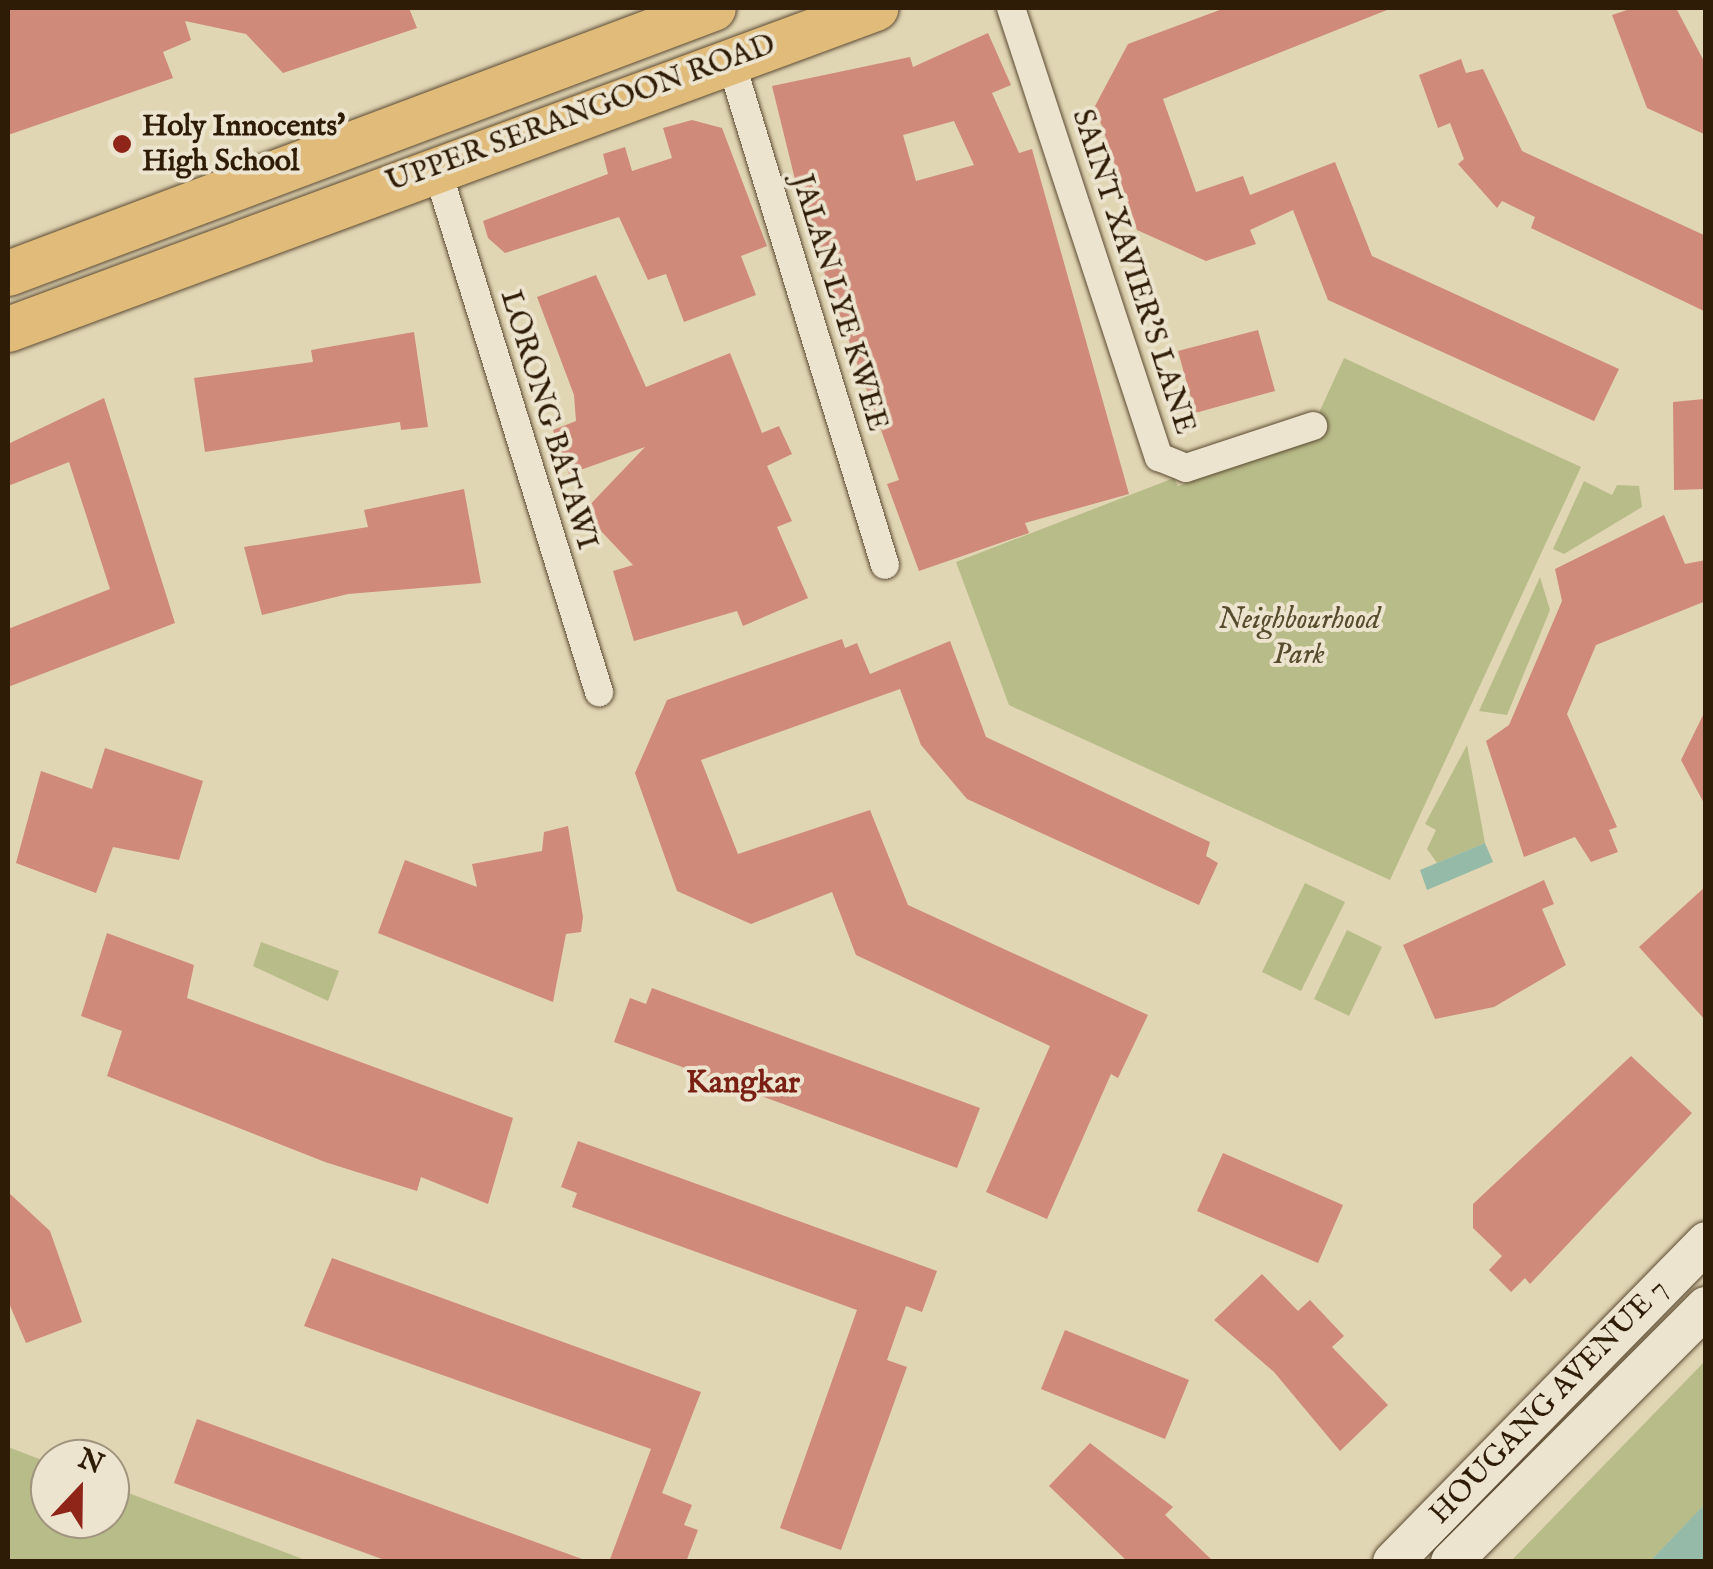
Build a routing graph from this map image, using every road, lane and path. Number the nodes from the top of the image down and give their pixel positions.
1 (713, 8) edge
2 (875, 8) edge
3 (1011, 8) edge
4 (730, 60) junction
5 (436, 166) junction
6 (8, 273) edge
7 (8, 329) edge
8 (1314, 426) dead end
9 (885, 565) dead end
10 (599, 692) dead end
11 (1706, 1242) edge
12 (1706, 1307) edge
13 (1392, 1562) edge
14 (1452, 1562) edge

1 - 6 main road, UPPER SERANGOON ROAD
2 - 4 main road, UPPER SERANGOON ROAD
3 - 8 street, SAINT XAVIER'S LANE
4 - 5 main road, UPPER SERANGOON ROAD
4 - 9 street, JALAN LYE KWEE
5 - 7 main road, UPPER SERANGOON ROAD
5 - 10 street, LORONG BATAWI
11 - 13 main road, HOUGANG AVENUE 7
12 - 14 main road, HOUGANG AVENUE 7

